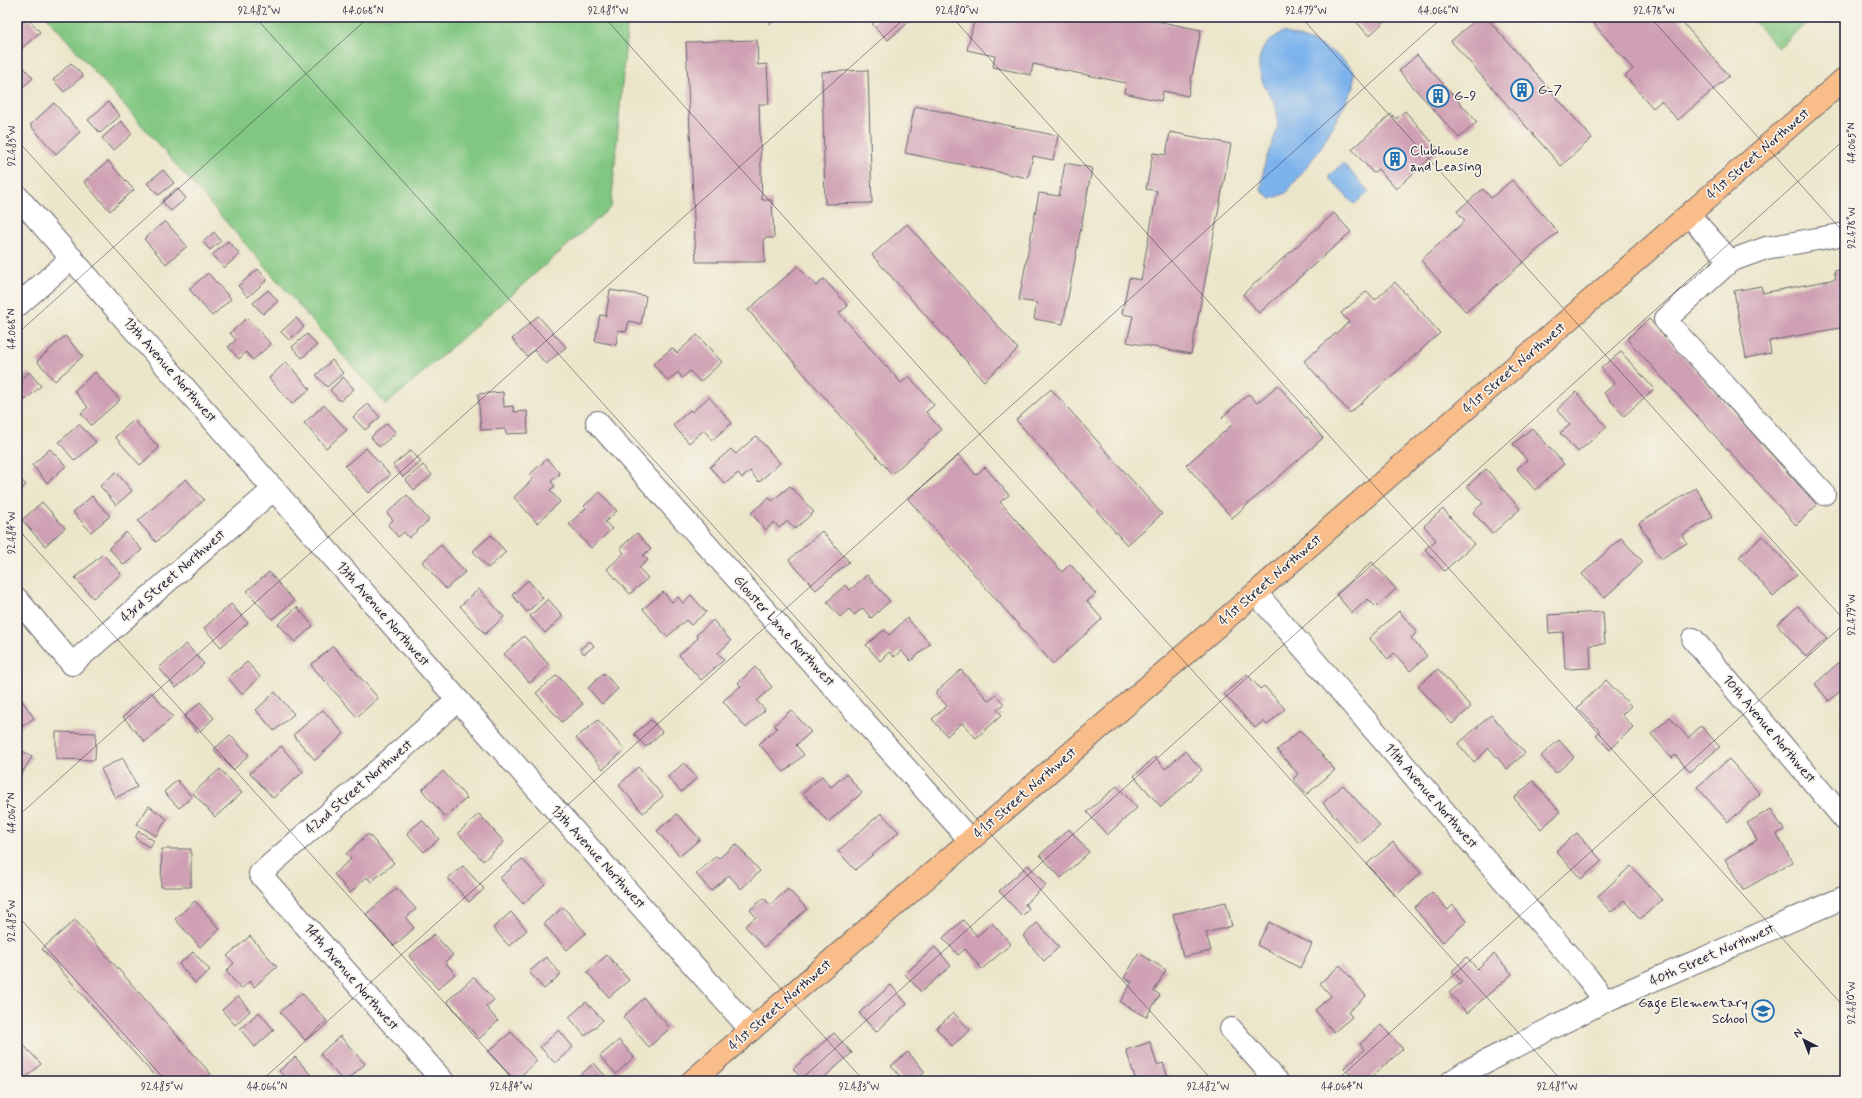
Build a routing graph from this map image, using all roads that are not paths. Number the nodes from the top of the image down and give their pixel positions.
1 (1845, 78) edge
2 (17, 196) edge
3 (1689, 215) junction
4 (1845, 234) edge
5 (72, 258) junction
6 (1730, 261) junction
7 (17, 306) edge
8 (597, 422) dead end
9 (274, 489) junction
10 (1824, 494) dead end
11 (1256, 593) junction
12 (17, 599) edge
13 (1693, 639) dead end
14 (458, 700) junction
15 (1845, 820) edge
16 (970, 840) junction
17 (260, 874) joint
18 (1845, 897) edge
19 (1605, 1001) junction
20 (1231, 1029) dead end
21 (751, 1030) junction
22 (443, 1081) edge
23 (692, 1081) edge
24 (1277, 1081) edge
25 (1452, 1081) edge

1 - 3 main road, 41st Street Northwest
2 - 5 street, 13th Avenue Northwest
3 - 6 street
3 - 11 main road, 41st Street Northwest
4 - 6 street
5 - 7 street
5 - 9 street, 13th Avenue Northwest
6 - 10 street
8 - 16 street, Glouster Lane Northwest
9 - 12 street, 43rd Street Northwest
9 - 14 street, 13th Avenue Northwest
11 - 16 main road, 41st Street Northwest
11 - 19 street, 11th Avenue Northwest
13 - 15 street, 10th Avenue Northwest
14 - 17 street, 42nd Street Northwest
14 - 21 street, 13th Avenue Northwest
16 - 21 main road, 41st Street Northwest
17 - 22 street, 14th Avenue Northwest
18 - 19 street, 40th Street Northwest
19 - 25 street, 40th Street Northwest
20 - 24 street
21 - 23 main road, 41st Street Northwest

